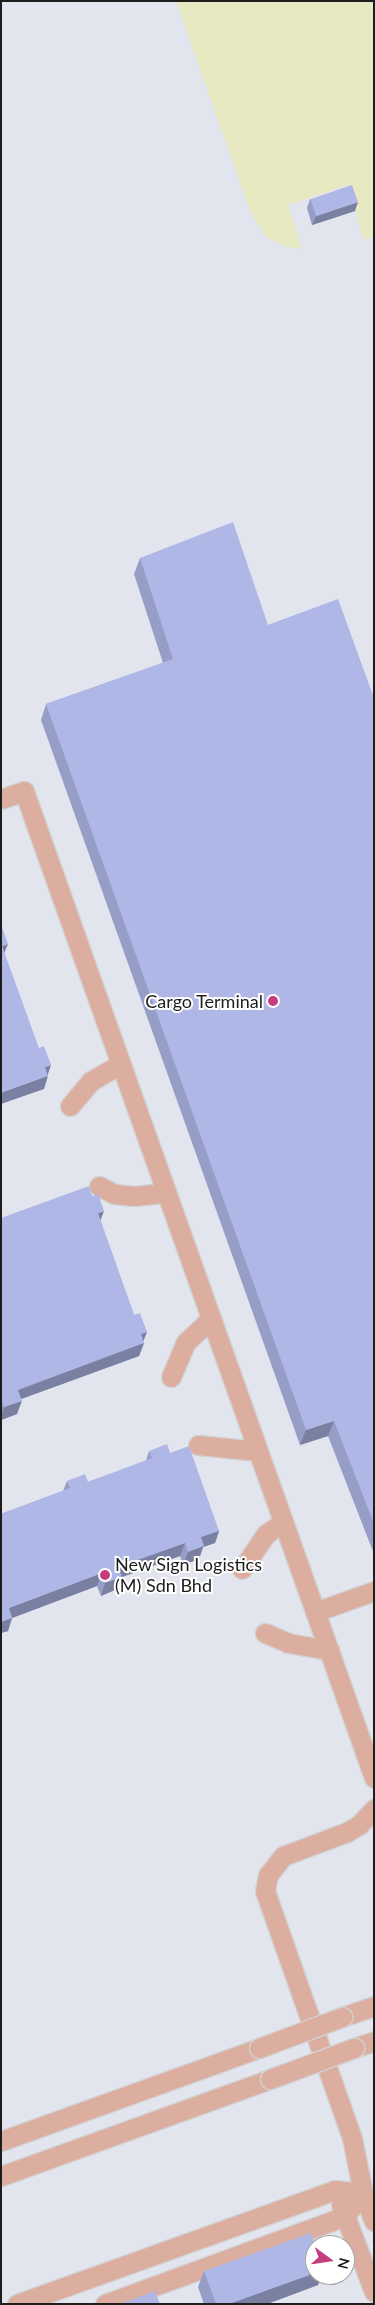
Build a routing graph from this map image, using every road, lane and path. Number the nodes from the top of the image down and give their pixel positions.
1 (1, 799) edge
2 (119, 1065) junction
3 (70, 1106) dead end
4 (99, 1186) dead end
5 (165, 1193) junction
6 (210, 1320) junction
7 (170, 1377) dead end
8 (198, 1445) dead end
9 (258, 1451) junction
10 (283, 1522) junction
11 (242, 1569) dead end
12 (374, 1591) edge
13 (315, 1612) junction
14 (265, 1633) dead end
15 (328, 1650) junction
16 (374, 1778) edge
17 (374, 1809) edge
18 (374, 2006) edge
19 (374, 2041) edge
20 (1, 2142) edge
21 (1, 2176) edge
22 (335, 2190) junction
23 (363, 2193) junction
24 (345, 2216) junction
25 (374, 2221) edge
26 (374, 2292) edge
27 (17, 2304) edge
28 (105, 2304) edge

1 - 2 street
2 - 3 street
2 - 5 street
4 - 5 street
5 - 6 street
6 - 7 street
6 - 9 street
8 - 9 street
9 - 10 street
10 - 11 street
10 - 13 street
12 - 13 street
13 - 15 street
14 - 15 street
15 - 16 street
17 - 23 street
18 - 20 street, bridge
19 - 21 street, bridge
22 - 23 street
22 - 24 street
22 - 27 street
23 - 24 street
23 - 25 street
24 - 26 street
24 - 28 street

